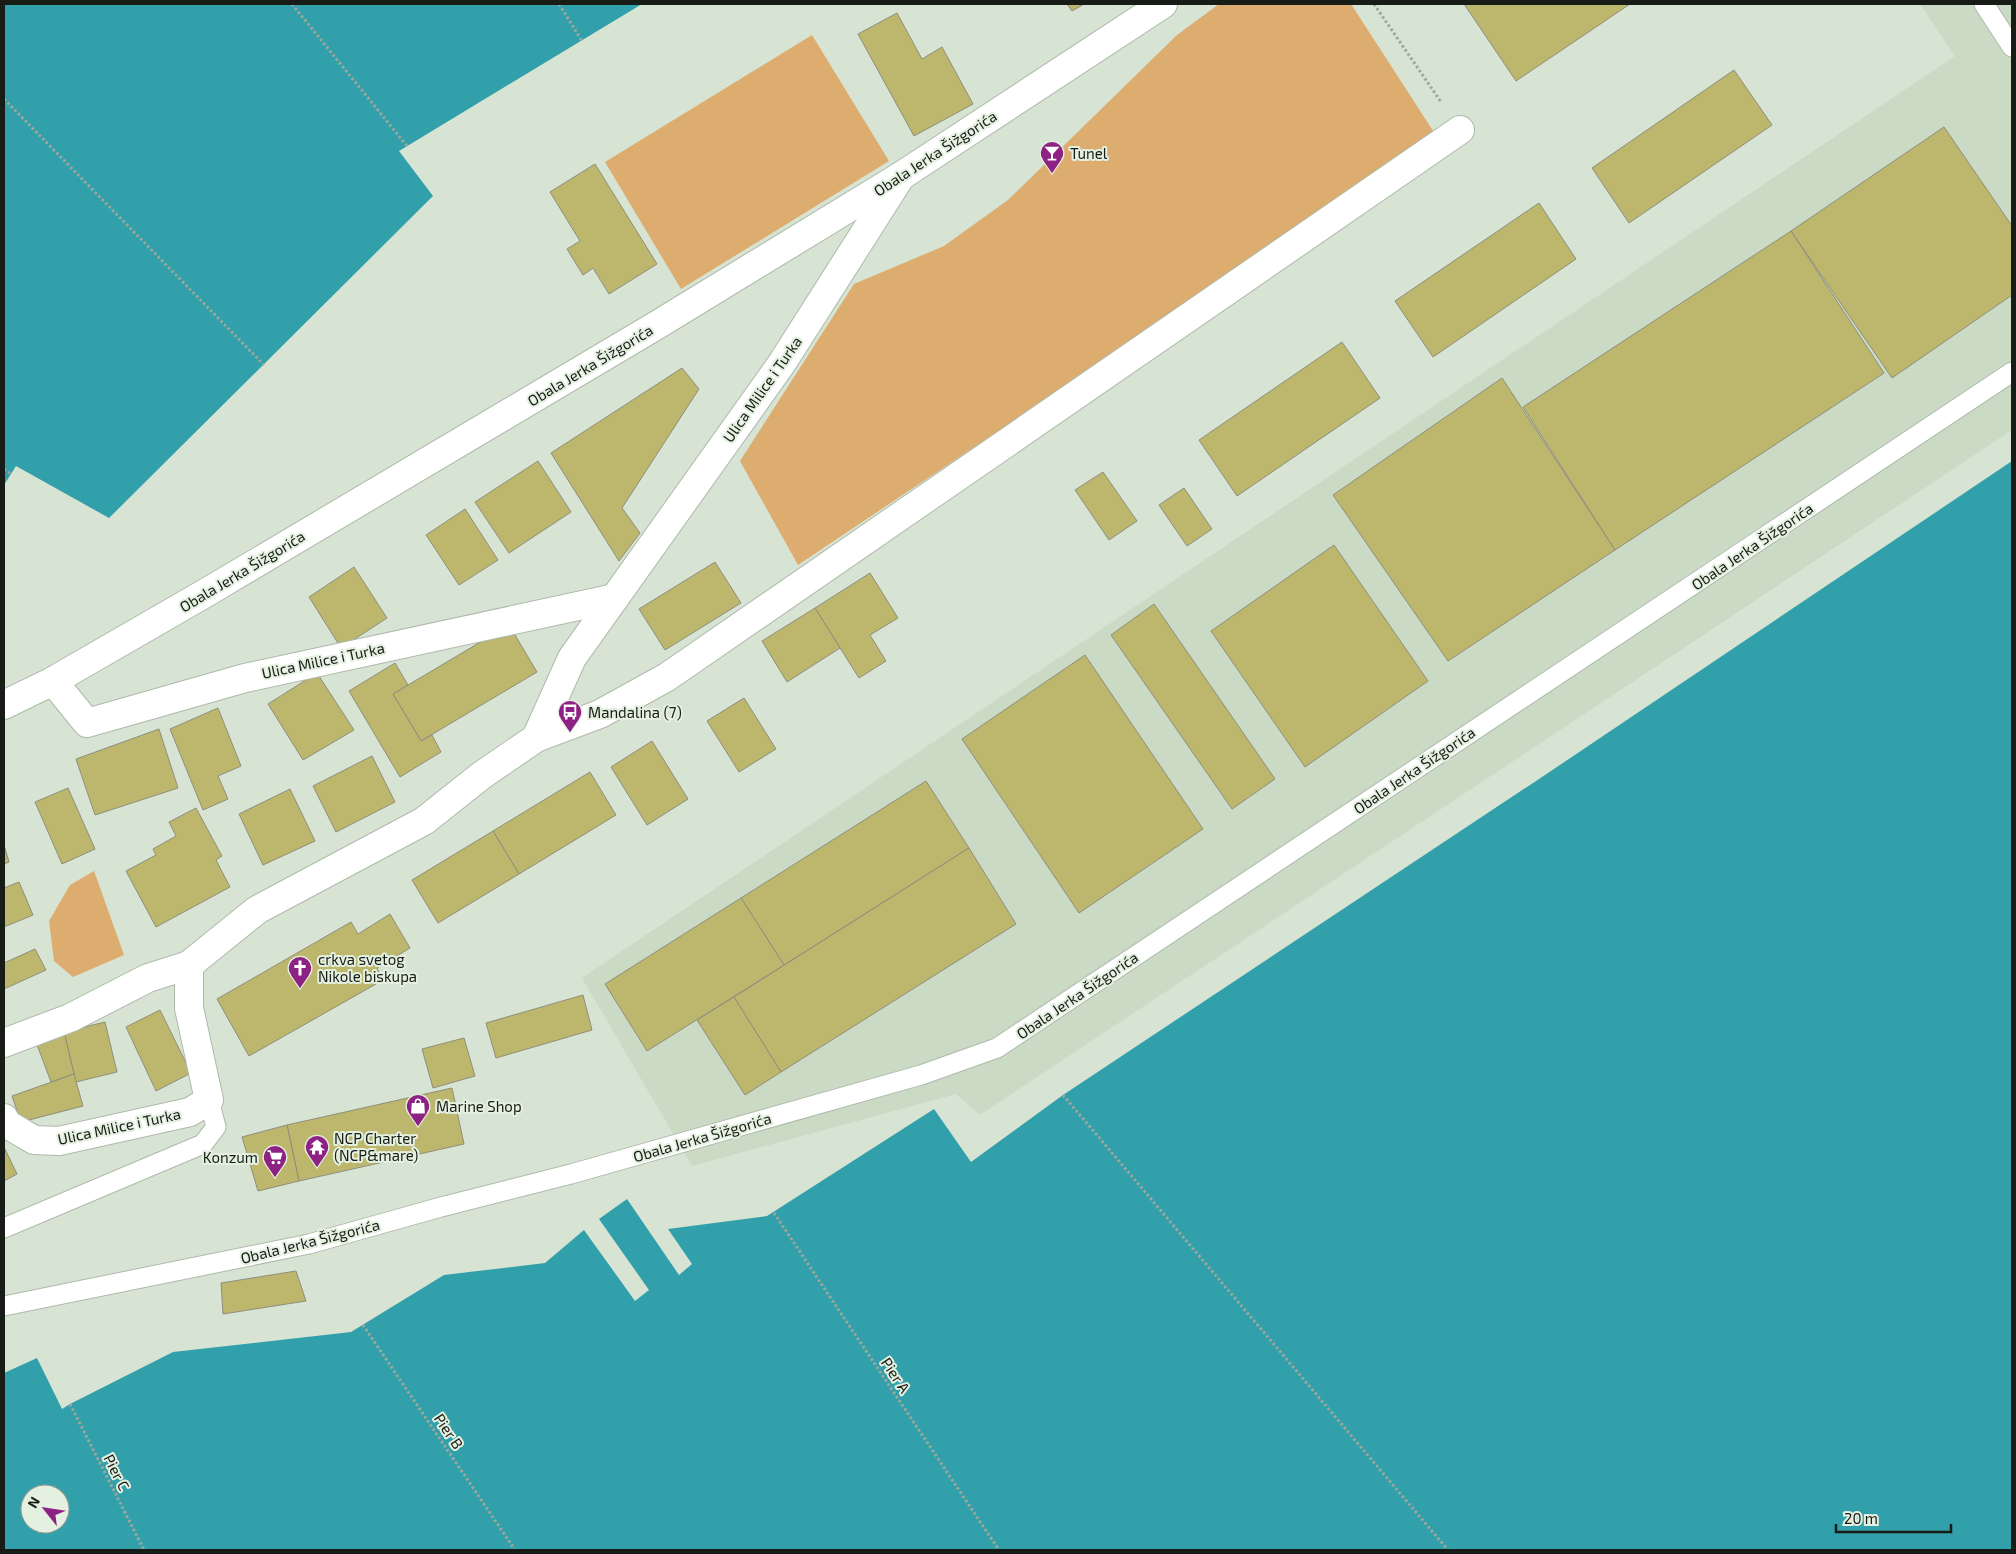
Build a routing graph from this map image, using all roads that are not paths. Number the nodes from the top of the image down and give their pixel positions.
1 (1163, 4) edge
2 (1984, 4) edge
3 (2012, 47) edge
4 (1460, 130) road end
5 (901, 176) junction
6 (2012, 372) edge
7 (615, 598) junction
8 (52, 681) junction
9 (4, 705) edge
10 (536, 738) junction
11 (189, 965) junction
12 (4, 1043) edge
13 (208, 1100) junction
14 (4, 1118) edge
15 (4, 1228) edge
16 (4, 1306) edge

1 - 5 street, Obala Jerka Šižgorića
2 - 3 lane
4 - 10 street
5 - 7 street, Ulica Milice i Turka
5 - 8 street, Obala Jerka Šižgorića
6 - 16 lane, Obala Jerka Šižgorića
7 - 8 street, Ulica Milice i Turka
7 - 10 street, Ulica Milice i Turka
8 - 9 street, Obala Jerka Šižgorića
10 - 11 street
11 - 12 street
11 - 13 street
13 - 14 street, Ulica Milice i Turka
13 - 15 lane

